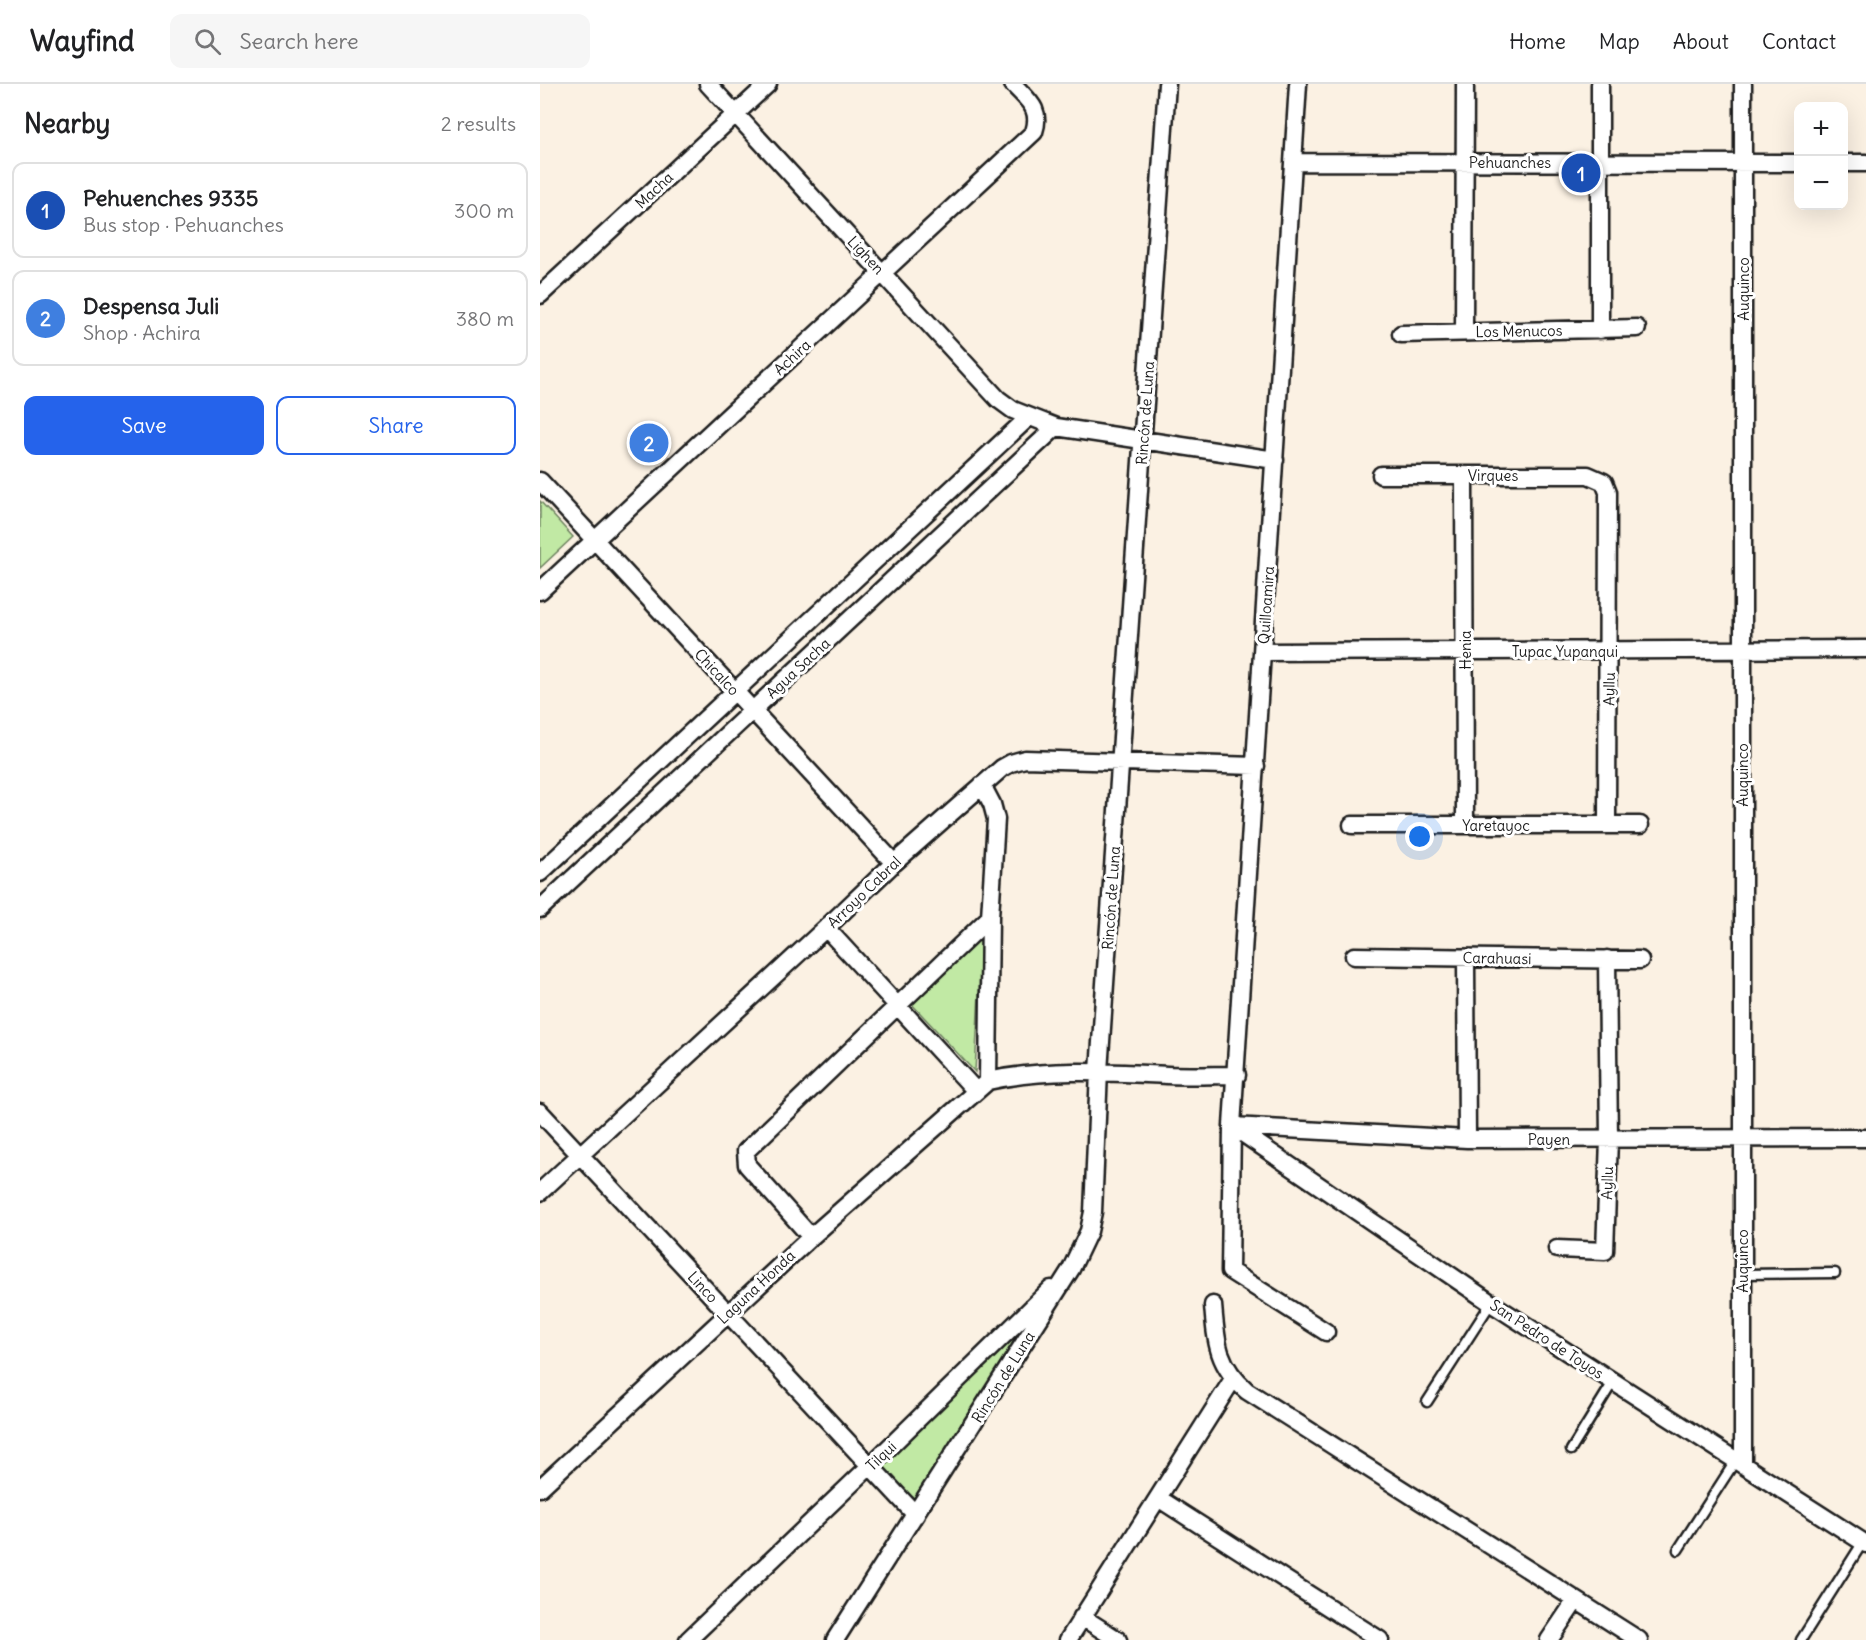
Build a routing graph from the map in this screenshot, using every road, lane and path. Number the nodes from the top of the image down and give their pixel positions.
1 (708, 84) edge
2 (768, 84) edge
3 (1012, 84) edge
4 (1167, 84) edge
5 (1298, 84) edge
6 (1465, 84) edge
7 (1600, 84) edge
8 (1743, 84) edge
9 (736, 114) junction
10 (1294, 162) junction
11 (1463, 162) junction
12 (1600, 163) junction
13 (1743, 163) junction
14 (1794, 163) edge
15 (1848, 163) edge
16 (1866, 163) edge
17 (882, 273) junction
18 (540, 295) edge
19 (1637, 328) dead end
20 (1600, 330) junction
21 (1464, 332) junction
22 (1401, 334) dead end
23 (1029, 417) junction
24 (1056, 427) junction
25 (1144, 439) junction
26 (1275, 460) junction
27 (1381, 475) dead end
28 (1464, 475) junction
29 (540, 481) edge
30 (1604, 482) joint
31 (595, 540) junction
32 (540, 591) edge
33 (1866, 649) edge
34 (1609, 650) junction
35 (1742, 650) junction
36 (1465, 651) junction
37 (1263, 652) junction
38 (735, 691) junction
39 (753, 711) junction
40 (1121, 762) junction
41 (1256, 766) junction
42 (982, 785) junction
43 (1352, 825) dead end
44 (1465, 825) junction
45 (1607, 825) junction
46 (1640, 825) dead end
47 (894, 863) junction
48 (540, 873) edge
49 (540, 909) edge
50 (990, 917) junction
51 (826, 928) junction
52 (1354, 956) dead end
53 (1466, 958) junction
54 (1607, 959) junction
55 (1640, 960) dead end
56 (898, 1006) junction
57 (1099, 1071) junction
58 (1237, 1075) junction
59 (981, 1085) junction
60 (540, 1112) edge
61 (1232, 1126) junction
62 (1742, 1138) junction
63 (1866, 1138) edge
64 (1467, 1139) junction
65 (1609, 1139) junction
66 (580, 1155) junction
67 (540, 1192) edge
68 (811, 1237) junction
69 (1557, 1249) dead end
70 (1071, 1269) junction
71 (1836, 1273) dead end
72 (1742, 1274) junction
73 (1491, 1303) junction
74 (1214, 1305) dead end
75 (728, 1314) junction
76 (1326, 1332) dead end
77 (1233, 1379) junction
78 (1613, 1382) junction
79 (1427, 1402) dead end
80 (1571, 1450) dead end
81 (1740, 1463) junction
82 (870, 1466) junction
83 (540, 1488) edge
84 (1158, 1498) junction
85 (916, 1515) junction
86 (1865, 1543) edge
87 (1678, 1550) dead end
88 (1576, 1600) junction
89 (1082, 1617) junction
90 (688, 1640) edge
91 (835, 1640) edge
92 (1068, 1640) edge
93 (1118, 1640) edge
94 (1380, 1640) edge
95 (1549, 1640) edge
96 (1639, 1640) edge
97 (1801, 1640) edge

1 - 9 street, Lighen
2 - 9 street, Macha
3 - 17 street, Achira
4 - 25 street, Rincón de Luna
5 - 10 street, Quilloamira
6 - 11 street
7 - 12 street
8 - 13 street, Auquinco
9 - 17 street, Lighen
9 - 18 street, Macha
10 - 11 street, Pehuanches
10 - 26 street, Quilloamira
11 - 12 street, Pehuanches
11 - 21 street
12 - 13 street, Pehuanches
12 - 20 street
13 - 14 street, Pehuanches
13 - 35 street, Auquinco
15 - 16 street
17 - 23 street, Lighen
17 - 31 street, Achira
19 - 20 street, Los Menucos
20 - 21 street, Los Menucos
21 - 22 street, Los Menucos
23 - 24 street
23 - 38 street, Agua Sacha
24 - 25 street
24 - 39 street, Agua Sacha
25 - 26 street
25 - 40 street, Rincón de Luna
26 - 37 street, Quilloamira
27 - 28 street, Virques
28 - 30 street, Virques
28 - 36 street, Henia
29 - 31 street, Chicalco
30 - 34 street, Ayllu
31 - 32 street, Achira
31 - 38 street, Chicalco
33 - 35 street, Tupac Yupanqui
34 - 35 street, Tupac Yupanqui
34 - 36 street, Tupac Yupanqui
34 - 45 street, Ayllu
35 - 62 street, Auquinco
36 - 37 street, Tupac Yupanqui
36 - 44 street, Henia
37 - 41 street, Quilloamira
38 - 39 street, Chicalco
38 - 48 street, Agua Sacha
39 - 47 street, Chicalco
39 - 49 street, Agua Sacha
40 - 41 street, Arroyo Cabral
40 - 42 street, Arroyo Cabral
40 - 57 street, Rincón de Luna
41 - 58 street, Quilloamira
42 - 47 street, Arroyo Cabral
42 - 50 street
43 - 44 street, Yaretayoc
44 - 45 street, Yaretayoc
45 - 46 street, Yaretayoc
47 - 51 street, Arroyo Cabral
50 - 56 street
50 - 59 street
51 - 56 street
51 - 66 street, Arroyo Cabral
52 - 53 street, Carahuasi
53 - 54 street, Carahuasi
53 - 64 street
54 - 55 street, Carahuasi
54 - 65 street, Ayllu
56 - 59 street
56 - 68 street
57 - 58 street, Laguna Honda
57 - 59 street, Laguna Honda
57 - 70 street, Rincón de Luna
58 - 61 street, Quilloamira
59 - 68 street, Laguna Honda
60 - 66 street, Linco
61 - 64 street, Payen
61 - 73 street, San Pedro de Toyos
61 - 76 street, Quilloamira
62 - 63 street, Payen
62 - 65 street, Payen
62 - 72 street, Auquinco
64 - 65 street, Payen
65 - 69 street, Ayllu
66 - 67 street, Arroyo Cabral
66 - 75 street, Linco
68 - 75 street, Laguna Honda
70 - 82 street, Tilqui
70 - 85 street, Rincón de Luna
71 - 72 lane
72 - 81 street, Auquinco
73 - 78 street, San Pedro de Toyos
73 - 79 lane
74 - 77 street
75 - 82 street, Linco
75 - 83 street, Laguna Honda
77 - 84 street
77 - 88 street
78 - 80 lane
78 - 81 street, San Pedro de Toyos
81 - 86 street, San Pedro de Toyos
81 - 87 lane
82 - 85 street, Linco
82 - 90 street, Tilqui
84 - 89 street
84 - 94 street
85 - 91 street, Rincón de Luna
86 - 97 lane
88 - 95 street
88 - 96 street
89 - 92 street
89 - 93 street

